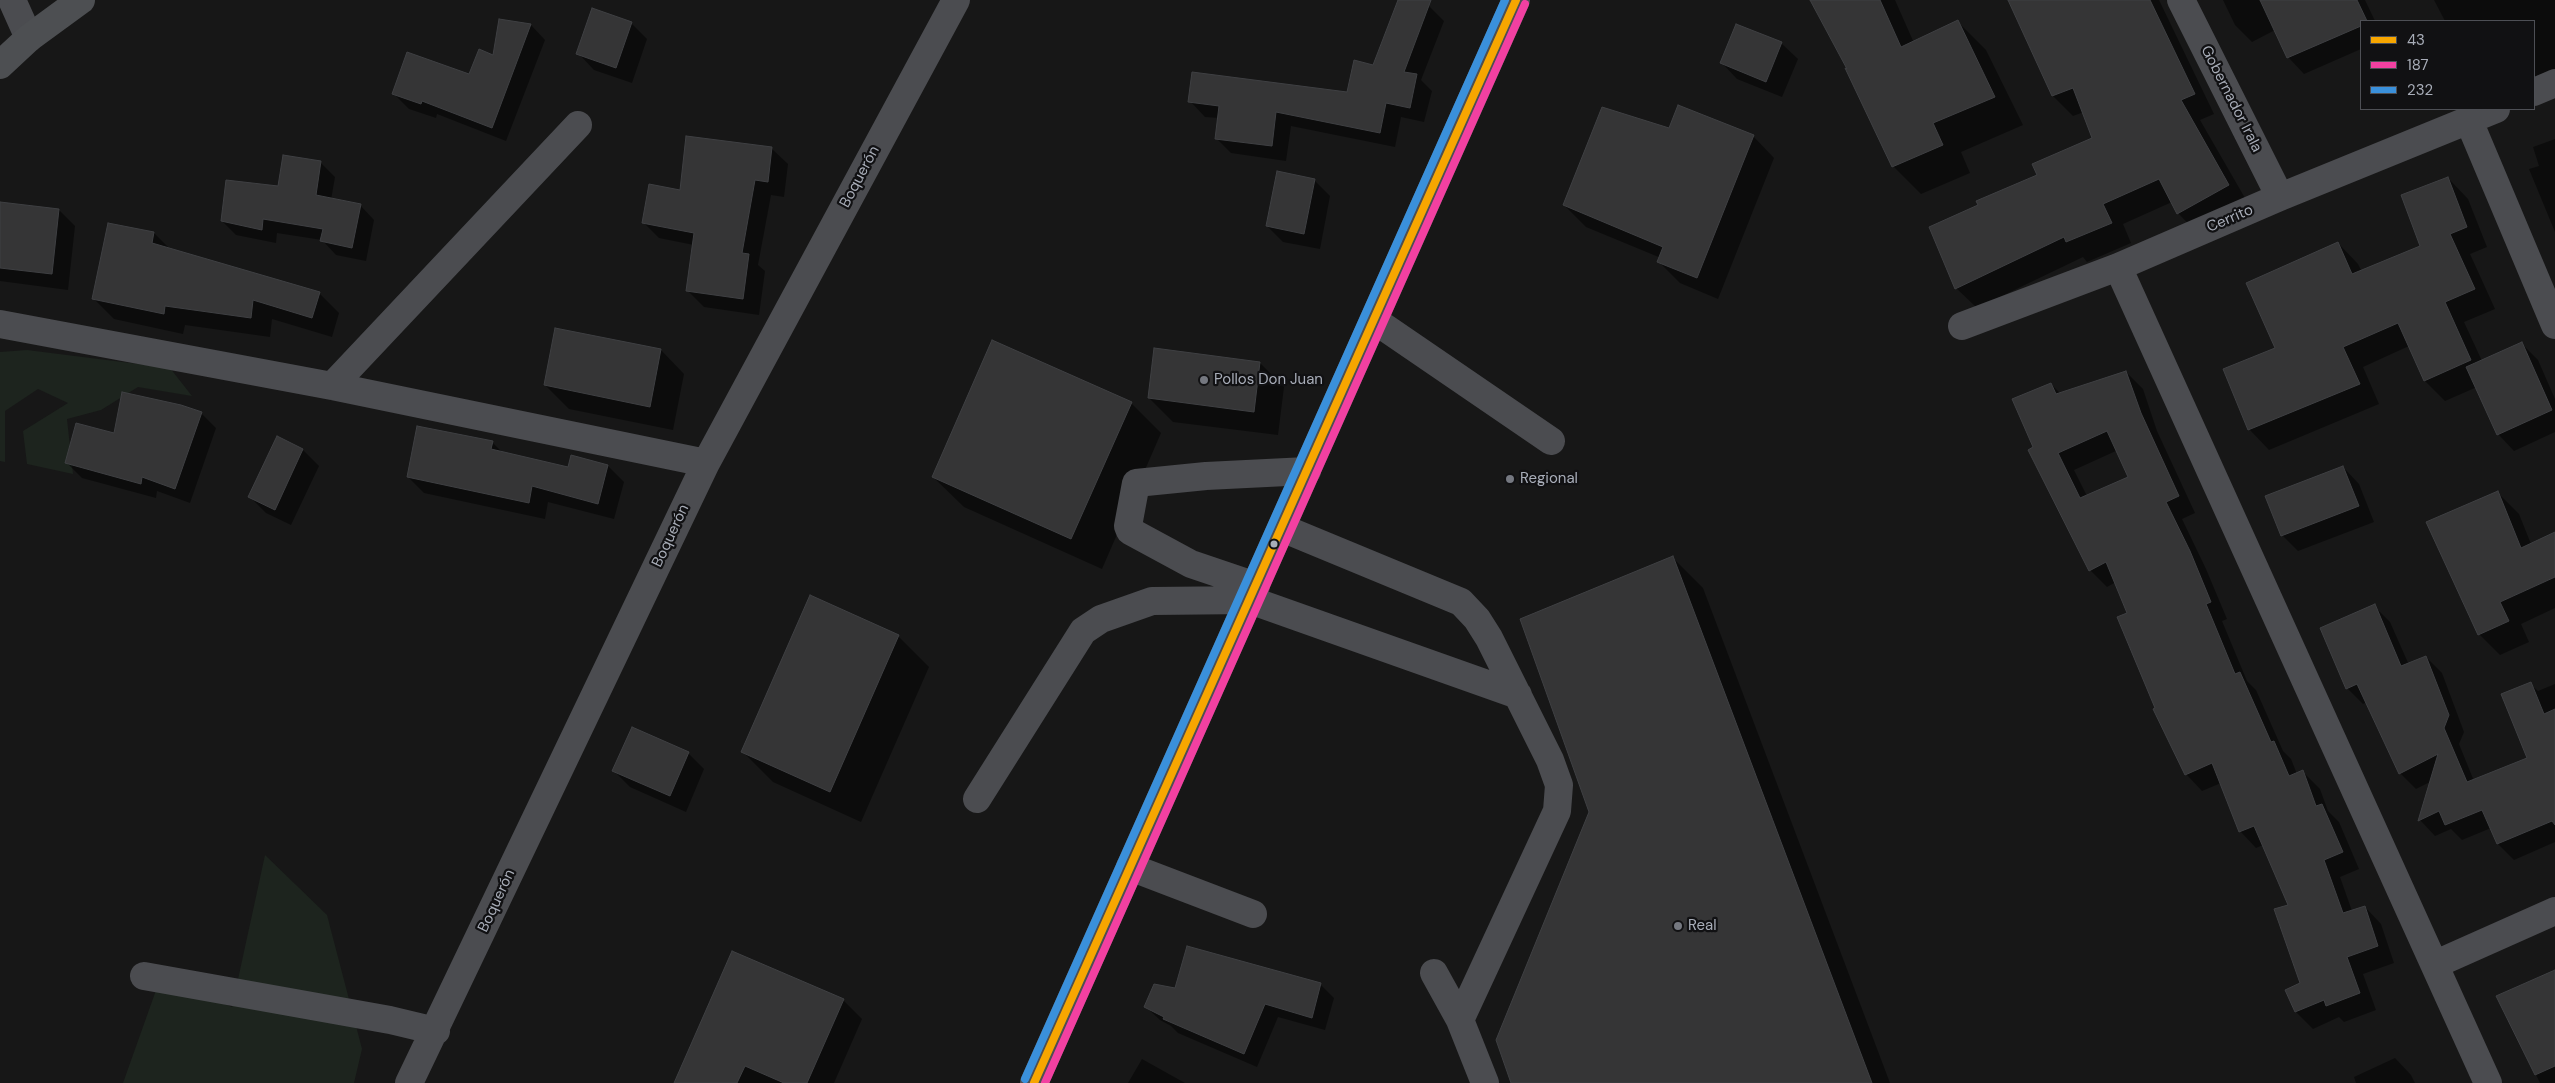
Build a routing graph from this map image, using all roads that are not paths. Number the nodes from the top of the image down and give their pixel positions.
1 (12, 0) edge
2 (81, 0) edge
3 (956, 0) edge
4 (1516, 0) edge
5 (2181, 0) edge
6 (29, 38) junction
7 (0, 65) edge
8 (2555, 83) edge
9 (2535, 92) edge
10 (2494, 110) edge
11 (2470, 121) junction
12 (578, 125) dead end
13 (2280, 197) junction
14 (2118, 267) junction
15 (1374, 320) junction
16 (0, 324) edge
17 (2555, 325) edge
18 (1962, 326) dead end
19 (332, 386) junction
20 (1551, 441) dead end
21 (706, 463) junction
22 (1307, 470) junction
23 (1282, 528) junction
24 (1253, 593) junction
25 (1518, 694) junction
26 (977, 799) dead end
27 (1130, 867) junction
28 (2555, 911) edge
29 (1253, 914) dead end
30 (2436, 964) junction
31 (1434, 973) dead end
32 (144, 976) dead end
33 (1460, 1020) junction
34 (436, 1031) junction
35 (409, 1083) edge
36 (1034, 1083) edge
37 (1485, 1083) edge
38 (2488, 1083) edge

1 - 6 street
2 - 6 main road
3 - 21 street, Boquerón
4 - 15 main road
5 - 13 street, Gobernador Irala
6 - 7 main road
8 - 9 street
10 - 11 street, Cerrito
11 - 13 street, Cerrito
11 - 17 street
12 - 19 street
13 - 14 street, Cerrito
14 - 18 street, Cerrito
14 - 30 street
15 - 20 street
15 - 22 main road
16 - 19 street
19 - 21 street
21 - 34 street, Boquerón
22 - 23 main road
22 - 24 street
23 - 24 main road
23 - 25 street
24 - 25 street
24 - 26 street
24 - 27 main road
25 - 33 street
27 - 29 street
27 - 36 main road
28 - 30 street
30 - 38 street
31 - 33 street
32 - 34 street
33 - 37 street
34 - 35 street, Boquerón

